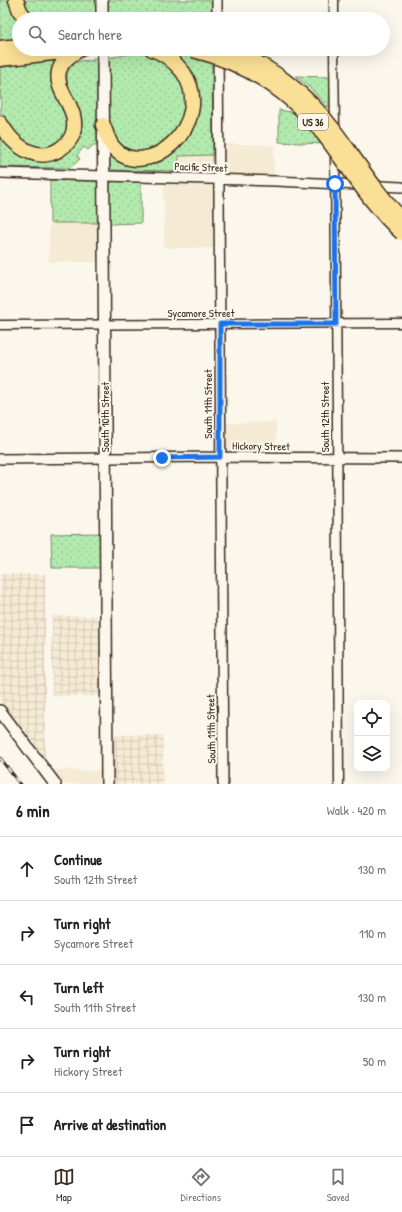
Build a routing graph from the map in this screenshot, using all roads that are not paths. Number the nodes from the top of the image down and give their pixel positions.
1 (16, 0) edge
2 (102, 0) edge
3 (217, 0) edge
4 (334, 0) edge
5 (21, 12) edge
6 (102, 12) edge
7 (218, 12) edge
8 (334, 12) edge
9 (70, 56) edge
10 (103, 56) edge
11 (165, 56) edge
12 (216, 56) edge
13 (218, 56) edge
14 (242, 56) edge
15 (334, 56) edge
16 (0, 123) edge
17 (103, 125) junction
18 (0, 173) edge
19 (103, 176) junction
20 (219, 180) junction
21 (335, 184) junction
22 (402, 187) edge
23 (402, 219) edge
24 (402, 233) edge
25 (402, 323) edge
26 (220, 324) junction
27 (336, 324) junction
28 (0, 325) edge
29 (104, 325) junction
30 (220, 457) junction
31 (105, 458) junction
32 (336, 458) junction
33 (402, 458) edge
34 (0, 459) edge
35 (0, 711) edge
36 (55, 784) edge
37 (107, 784) edge
38 (224, 784) edge
39 (338, 784) edge

1 - 5 highway
2 - 6 main road
3 - 7 street
4 - 8 street
9 - 16 highway
10 - 17 main road, South 10th Street
11 - 17 highway
12 - 24 highway, US 36, bridge
13 - 20 street, South 11th Street
14 - 23 highway, US 36, bridge
15 - 21 street, South 12th Street
17 - 19 main road, South 10th Street
18 - 19 street, Pacific Street
19 - 20 street, Pacific Street
19 - 29 main road, South 10th Street
20 - 21 street, Pacific Street
20 - 26 street, South 11th Street
21 - 22 street, Pacific Street
21 - 27 street, South 12th Street
25 - 27 street, Sycamore Street
26 - 27 street, Sycamore Street
26 - 29 street, Sycamore Street
26 - 30 street, South 11th Street
27 - 32 street, South 12th Street
28 - 29 street, Sycamore Street
29 - 31 main road, South 10th Street
30 - 31 street, Hickory Street
30 - 32 street, Hickory Street
30 - 38 street, South 11th Street
31 - 34 street, Hickory Street
31 - 37 main road, South 10th Street
32 - 33 street, Hickory Street
32 - 39 street, South 12th Street
35 - 36 main road

